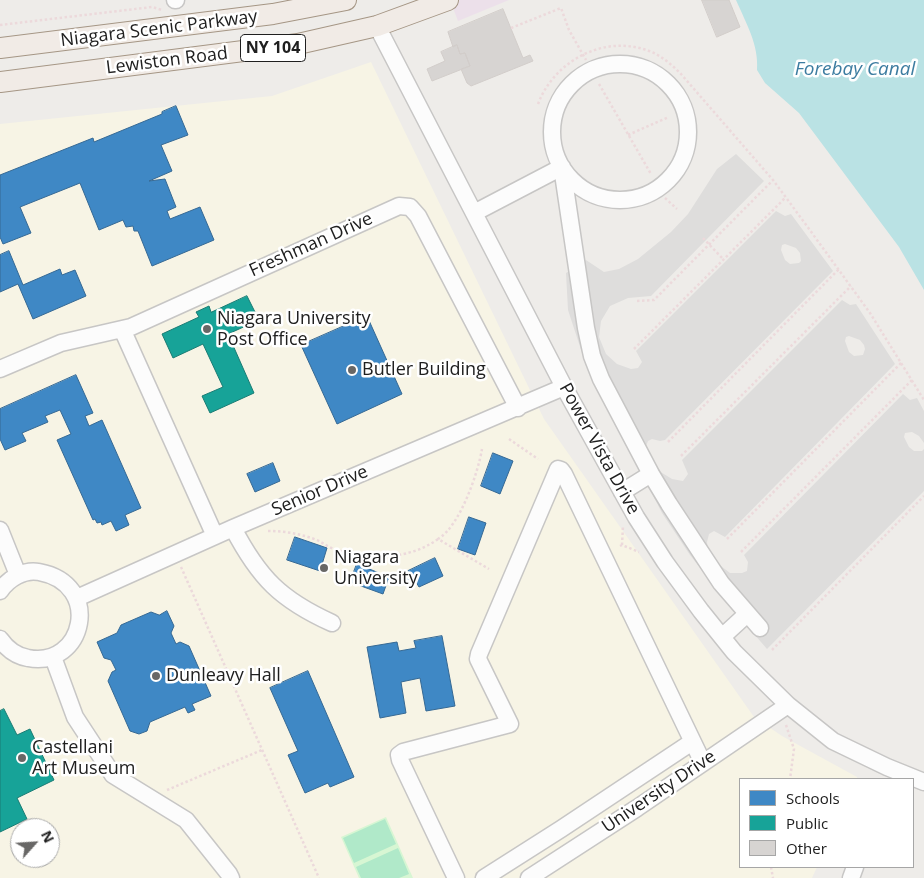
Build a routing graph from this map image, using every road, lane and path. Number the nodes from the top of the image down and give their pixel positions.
1 (346, 0) edge
2 (448, 0) edge
3 (152, 7) dead end
4 (0, 25) edge
5 (377, 26) junction
6 (511, 28) dead end
7 (0, 48) edge
8 (583, 54) junction
9 (586, 60) dead end
10 (0, 82) edge
11 (599, 84) dead end
12 (704, 101) junction
13 (699, 103) dead end
14 (538, 104) dead end
15 (669, 117) dead end
16 (628, 135) junction
17 (562, 167) junction
18 (651, 174) dead end
19 (772, 180) junction
20 (786, 197) junction
21 (664, 198) dead end
22 (677, 209) dead end
23 (474, 213) junction
24 (703, 238) dead end
25 (709, 244) junction
26 (723, 259) junction
27 (840, 269) junction
28 (851, 286) junction
29 (636, 301) dead end
30 (122, 329) junction
31 (634, 349) dead end
32 (901, 362) junction
33 (0, 369) edge
34 (912, 380) junction
35 (564, 387) junction
36 (924, 400) edge
37 (518, 408) junction
38 (508, 439) dead end
39 (668, 442) dead end
40 (482, 449) dead end
41 (681, 456) dead end
42 (538, 459) dead end
43 (651, 474) junction
44 (622, 492) junction
45 (924, 496) edge
46 (625, 524) dead end
47 (233, 528) junction
48 (0, 530) edge
49 (263, 530) dead end
50 (215, 536) junction
51 (438, 539) junction
52 (727, 539) dead end
53 (741, 552) dead end
54 (643, 554) dead end
55 (179, 564) dead end
56 (489, 569) dead end
57 (18, 575) junction
58 (0, 591) edge
59 (77, 598) junction
60 (747, 614) junction
61 (332, 623) dead end
62 (760, 628) dead end
63 (722, 637) junction
64 (0, 640) edge
65 (772, 650) dead end
66 (53, 657) junction
67 (788, 705) junction
68 (784, 721) dead end
69 (692, 742) junction
70 (262, 750) junction
71 (703, 763) junction
72 (885, 773) edge
73 (790, 778) edge
74 (907, 778) edge
75 (626, 786) junction
76 (149, 797) junction
77 (637, 808) junction
78 (561, 829) junction
79 (572, 850) junction
80 (231, 878) edge
81 (319, 878) edge
82 (456, 878) edge
83 (484, 878) edge
84 (529, 878) edge

1 - 7 main road, Niagara Scenic Parkway
2 - 5 main road, Lewiston Road / NY 104
3 - 4 path
5 - 10 main road, Lewiston Road / NY 104
5 - 23 street, Power Vista Drive
6 - 8 path
8 - 9 path
8 - 12 path
8 - 14 path
11 - 16 path
12 - 13 path
12 - 19 path
15 - 16 path
16 - 18 path
17 - 17 street
17 - 23 street
17 - 43 street
19 - 20 path
19 - 25 path
20 - 26 path
20 - 27 path
21 - 22 path
23 - 35 street, Power Vista Drive
24 - 25 path
25 - 26 path
25 - 29 path
26 - 31 path
27 - 28 path
27 - 39 path
28 - 32 path
28 - 41 path
30 - 33 street, Freshman Drive
30 - 37 street, Freshman Drive
30 - 50 street
32 - 34 path
32 - 52 path
34 - 36 path
34 - 53 path
35 - 37 street, Senior Drive
35 - 44 street, Power Vista Drive
37 - 47 street, Senior Drive
38 - 42 path
40 - 51 path
43 - 44 street
43 - 60 street
44 - 63 street, Power Vista Drive
45 - 65 path
46 - 54 path
47 - 50 street, Senior Drive
47 - 61 street
48 - 57 street
49 - 51 path
50 - 59 street, Senior Drive
51 - 56 path
55 - 70 path
57 - 58 street
57 - 59 street
59 - 66 street
60 - 62 street
60 - 63 street
63 - 67 street, Power Vista Drive
64 - 66 street
66 - 76 street
67 - 71 street, University Drive
67 - 72 street, Power Vista Drive
68 - 73 path
69 - 71 street
69 - 75 street
69 - 82 street
70 - 76 path
70 - 81 path
71 - 77 street, University Drive
72 - 74 street, Power Vista Drive
75 - 77 street
75 - 78 street
76 - 80 street
77 - 79 street, University Drive
78 - 79 street
78 - 83 street
79 - 84 street, University Drive

